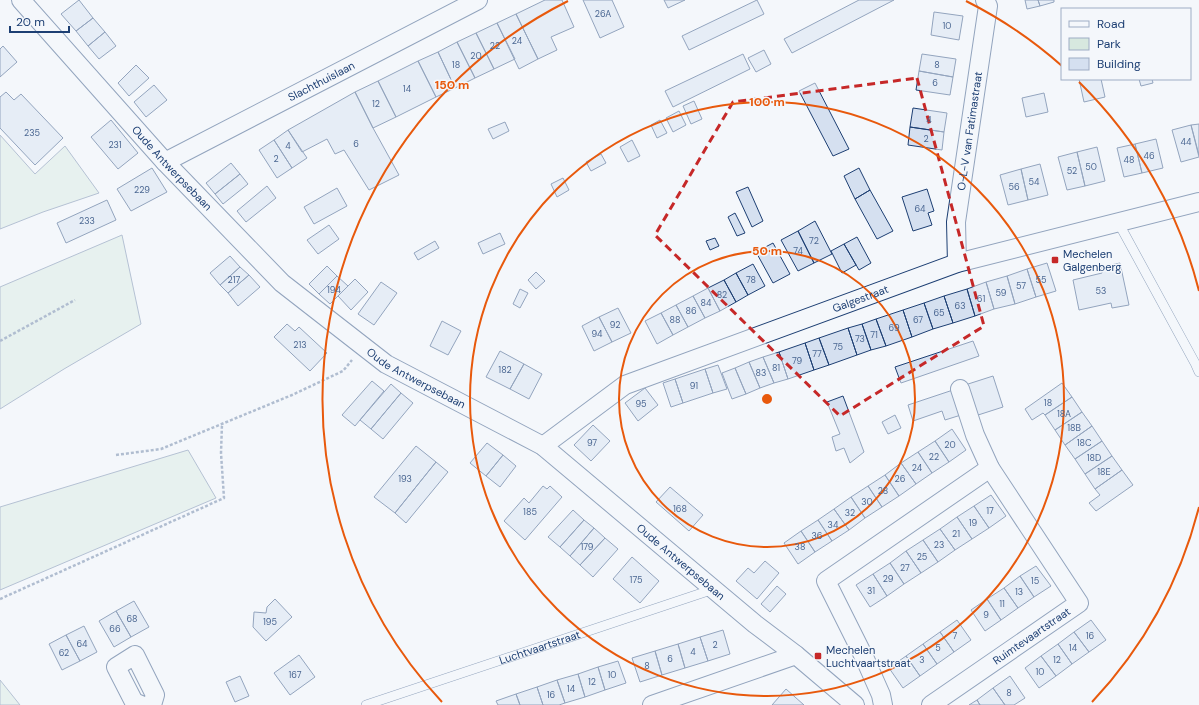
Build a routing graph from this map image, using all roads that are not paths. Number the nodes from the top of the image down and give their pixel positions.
1 (21, 0) edge
2 (478, 0) edge
3 (985, 0) edge
4 (165, 162) junction
5 (1199, 202) edge
6 (1118, 222) junction
7 (957, 263) junction
8 (1199, 372) edge
9 (960, 389) dead end
10 (543, 446) junction
11 (990, 468) junction
12 (714, 589) junction
13 (796, 655) junction
14 (660, 704) edge
15 (141, 705) edge
16 (152, 705) edge
17 (366, 705) edge
18 (855, 705) edge
19 (883, 705) edge
20 (931, 705) edge

1 - 4 street, Oude Antwerpsebaan
2 - 4 street, Slachthuislaan
3 - 7 street, O-L-V van Fatimastraat
4 - 10 street, Oude Antwerpsebaan
5 - 6 street, Galgestraat
6 - 7 street, Galgestraat
6 - 8 lane
7 - 10 street, Galgestraat
9 - 11 street, Ruimtevaartstraat
10 - 12 street, Oude Antwerpsebaan
11 - 19 street
11 - 20 street, Ruimtevaartstraat
12 - 13 street, Oude Antwerpsebaan
12 - 17 lane, Luchtvaartstraat
13 - 14 street
13 - 18 street, Oude Antwerpsebaan
15 - 16 street

